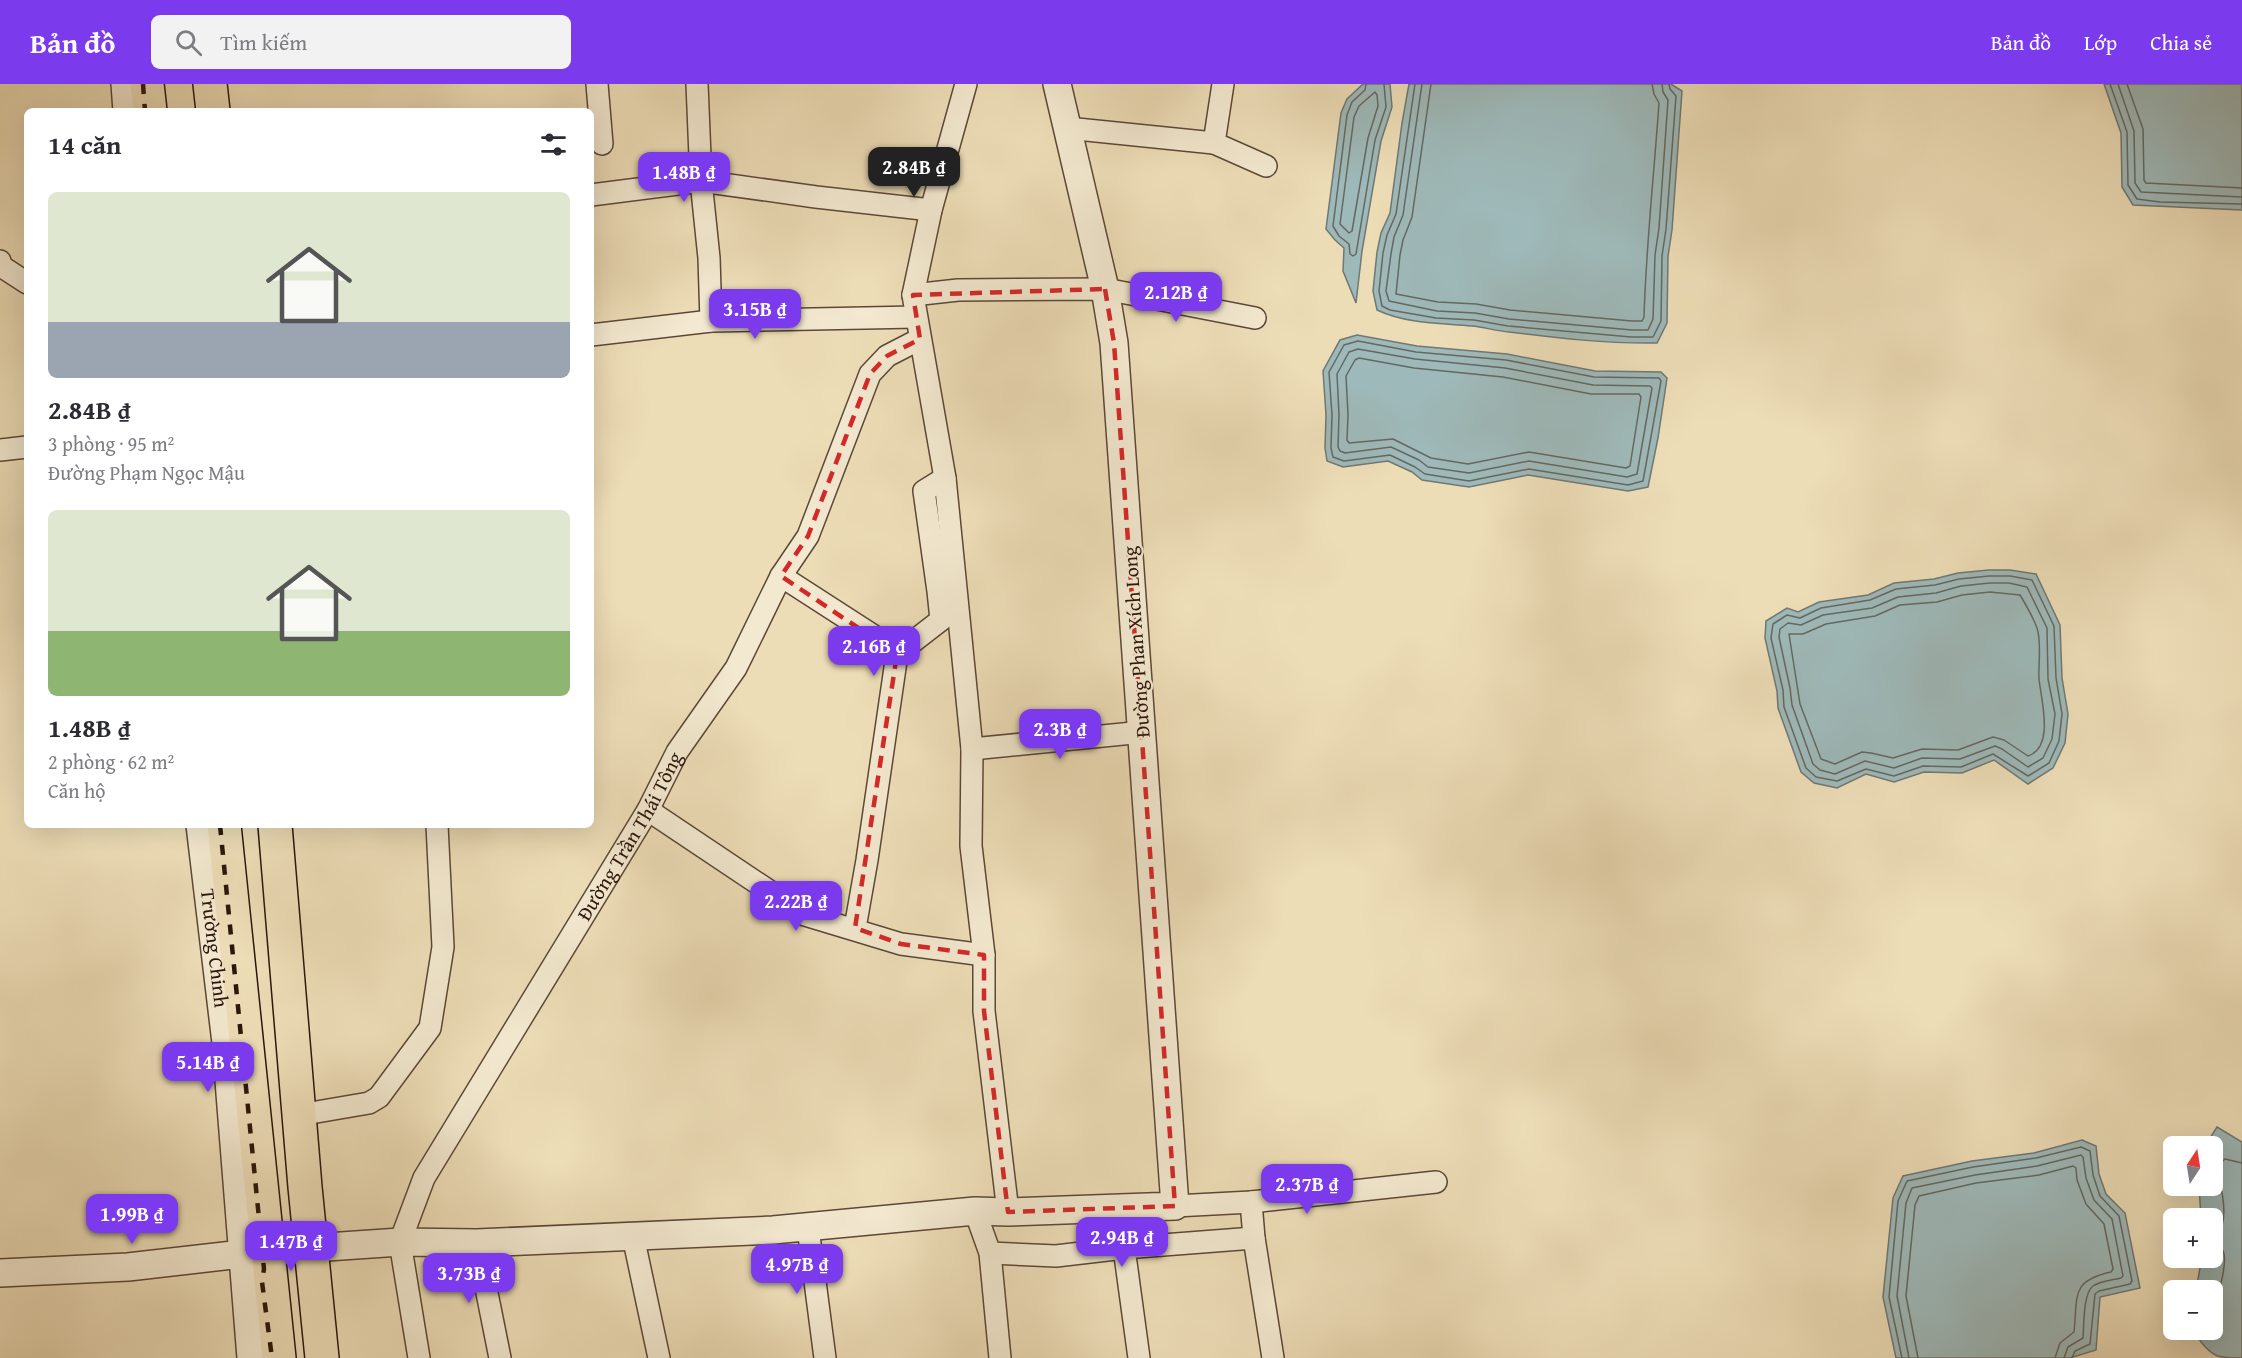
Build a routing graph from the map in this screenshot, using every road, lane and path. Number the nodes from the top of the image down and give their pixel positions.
1 (124, 84) edge
2 (147, 84) edge
3 (210, 84) edge
4 (597, 84) edge
5 (697, 84) edge
6 (966, 84) edge
7 (1057, 84) edge
8 (1223, 84) edge
9 (127, 108) edge
10 (150, 108) edge
11 (213, 108) edge
12 (1067, 128) junction
13 (1214, 143) junction
14 (602, 144) dead end
15 (1266, 166) dead end
16 (701, 181) junction
17 (594, 195) edge
18 (931, 210) junction
19 (0, 261) edge
20 (24, 281) edge
21 (1105, 289) junction
22 (913, 295) junction
23 (916, 317) junction
24 (1255, 318) dead end
25 (711, 321) junction
26 (594, 335) edge
27 (920, 339) junction
28 (24, 447) edge
29 (0, 450) edge
30 (945, 478) junction
31 (781, 576) junction
32 (897, 654) junction
33 (1143, 732) junction
34 (972, 749) junction
35 (648, 810) junction
36 (200, 828) edge
37 (224, 828) edge
38 (275, 828) edge
39 (437, 828) edge
40 (855, 928) junction
41 (984, 955) junction
42 (299, 1115) junction
43 (1436, 1182) dead end
44 (1251, 1202) junction
45 (1175, 1206) junction
46 (975, 1211) junction
47 (1008, 1212) junction
48 (808, 1228) junction
49 (633, 1236) junction
50 (1254, 1238) junction
51 (400, 1242) junction
52 (477, 1243) junction
53 (1124, 1248) junction
54 (310, 1249) junction
55 (255, 1253) junction
56 (990, 1253) junction
57 (0, 1273) edge
58 (251, 1358) edge
59 (279, 1358) edge
60 (322, 1358) edge
61 (419, 1358) edge
62 (500, 1358) edge
63 (659, 1358) edge
64 (825, 1358) edge
65 (1000, 1358) edge
66 (1139, 1358) edge
67 (1273, 1358) edge

1 - 9 street
2 - 10 highway
3 - 11 highway
4 - 14 street
5 - 16 street
6 - 18 street
7 - 12 street, Đường Phan Xích Long
8 - 13 street
12 - 13 street
12 - 21 street, Đường Phan Xích Long
13 - 15 street
16 - 17 street
16 - 18 street
16 - 25 street
18 - 22 street
19 - 20 street
21 - 22 street
21 - 24 street
21 - 33 street, Đường Phan Xích Long
22 - 23 street
23 - 25 street
23 - 27 street
25 - 26 street
27 - 30 street
27 - 31 street, Đường Trần Thái Tông
28 - 29 street
30 - 32 street
30 - 34 street
31 - 32 street
31 - 35 street, Đường Trần Thái Tông
32 - 40 street
33 - 34 street
33 - 45 street, Đường Phan Xích Long
34 - 41 street
35 - 40 street
35 - 51 street, Đường Trần Thái Tông
36 - 55 street, Trường Chinh
37 - 55 highway
38 - 42 highway
39 - 42 street
40 - 41 street
41 - 47 street
42 - 54 highway
43 - 44 street
44 - 45 street
44 - 50 street
45 - 47 street
46 - 47 street
46 - 48 street
46 - 56 street
48 - 49 street
48 - 64 street
49 - 52 street
49 - 63 street
50 - 53 street
50 - 67 street
51 - 52 street
51 - 54 street
51 - 61 street, Đường Trần Thái Tông
52 - 62 street
53 - 56 street
53 - 66 street
54 - 55 street
54 - 60 highway
55 - 57 street
55 - 58 street, Trường Chinh
55 - 59 highway
56 - 65 street

